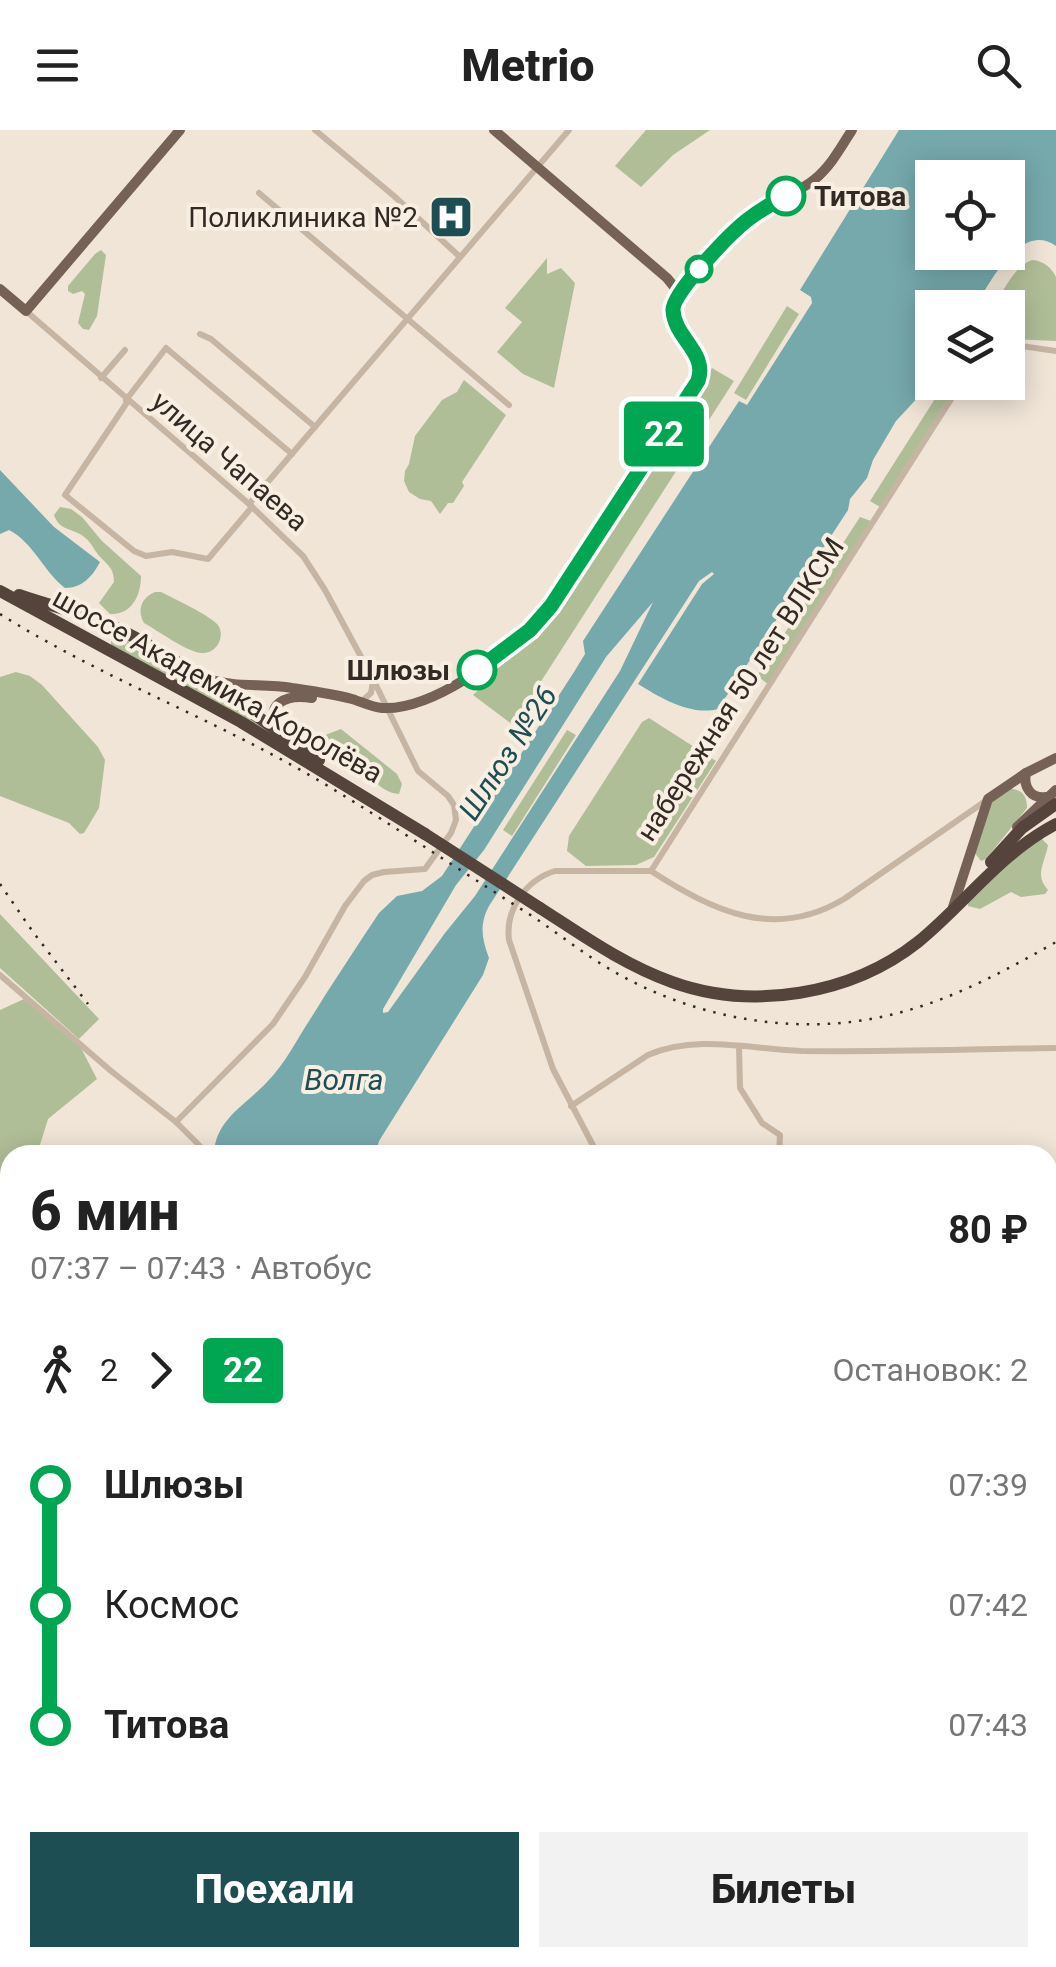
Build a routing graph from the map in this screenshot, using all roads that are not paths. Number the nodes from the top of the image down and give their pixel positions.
1 (180, 130) edge
2 (315, 130) edge
3 (494, 130) edge
4 (568, 130) edge
5 (852, 130) edge
6 (537, 167) junction
7 (259, 192) dead end
8 (460, 256) junction
9 (0, 289) edge
10 (680, 294) junction
11 (26, 311) junction
12 (408, 317) junction
13 (200, 334) dead end
14 (1025, 347) edge
15 (125, 350) dead end
16 (1056, 352) edge
17 (102, 378) junction
18 (951, 400) edge
19 (127, 401) junction
20 (509, 405) dead end
21 (314, 427) junction
22 (292, 454) junction
23 (250, 506) junction
24 (0, 588) edge
25 (124, 631) junction
26 (110, 652) junction
27 (184, 668) junction
28 (373, 679) junction
29 (367, 704) junction
30 (388, 708) junction
31 (283, 736) junction
32 (1056, 758) edge
33 (1026, 773) junction
34 (1053, 797) edge
35 (988, 799) junction
36 (386, 809) junction
37 (965, 816) junction
38 (979, 824) junction
39 (1056, 824) edge
40 (972, 850) junction
41 (997, 860) junction
42 (650, 871) junction
43 (954, 907) junction
44 (0, 975) edge
45 (739, 1046) junction
46 (1056, 1048) edge
47 (570, 1106) junction
48 (176, 1122) junction
49 (200, 1145) edge
50 (592, 1145) edge
51 (779, 1145) edge

1 - 11 main road
2 - 8 street
3 - 6 main road
4 - 6 street
5 - 10 main road
6 - 8 street
6 - 10 main road
7 - 12 street
8 - 12 street
9 - 11 main road, улица Чапаева
10 - 30 main road
11 - 17 street, улица Чапаева
12 - 20 street
12 - 21 street
13 - 21 street
14 - 16 street
15 - 17 street
17 - 19 street, улица Чапаева
18 - 42 street, набережная 50 лет ВЛКСМ
19 - 22 street
19 - 23 street, улица Чапаева
19 - 23 street
21 - 22 street
22 - 23 street
23 - 28 street, улица Чапаева
24 - 25 highway, шоссе Академика Королёва
24 - 26 highway, шоссе Академика Королёва
25 - 26 highway
25 - 27 highway, шоссе Академика Королёва
26 - 36 highway, шоссе Академика Королёва
27 - 29 main road
27 - 31 highway, шоссе Академика Королёва
28 - 29 street
28 - 30 street, улица Чапаева
29 - 30 main road
29 - 31 main road
30 - 48 street, улица Чапаева
31 - 36 highway, шоссе Академика Королёва
32 - 33 main road
33 - 34 main road
33 - 35 main road
34 - 41 highway
35 - 37 street, набережная 50 лет ВЛКСМ
35 - 38 main road
36 - 43 highway, bridge
37 - 38 street
37 - 42 street, набережная 50 лет ВЛКСМ
38 - 40 main road
39 - 41 highway
40 - 41 main road
40 - 43 main road
41 - 43 highway
42 - 47 street
44 - 48 street
45 - 46 street
45 - 47 street
45 - 51 street
47 - 50 street
48 - 49 street

